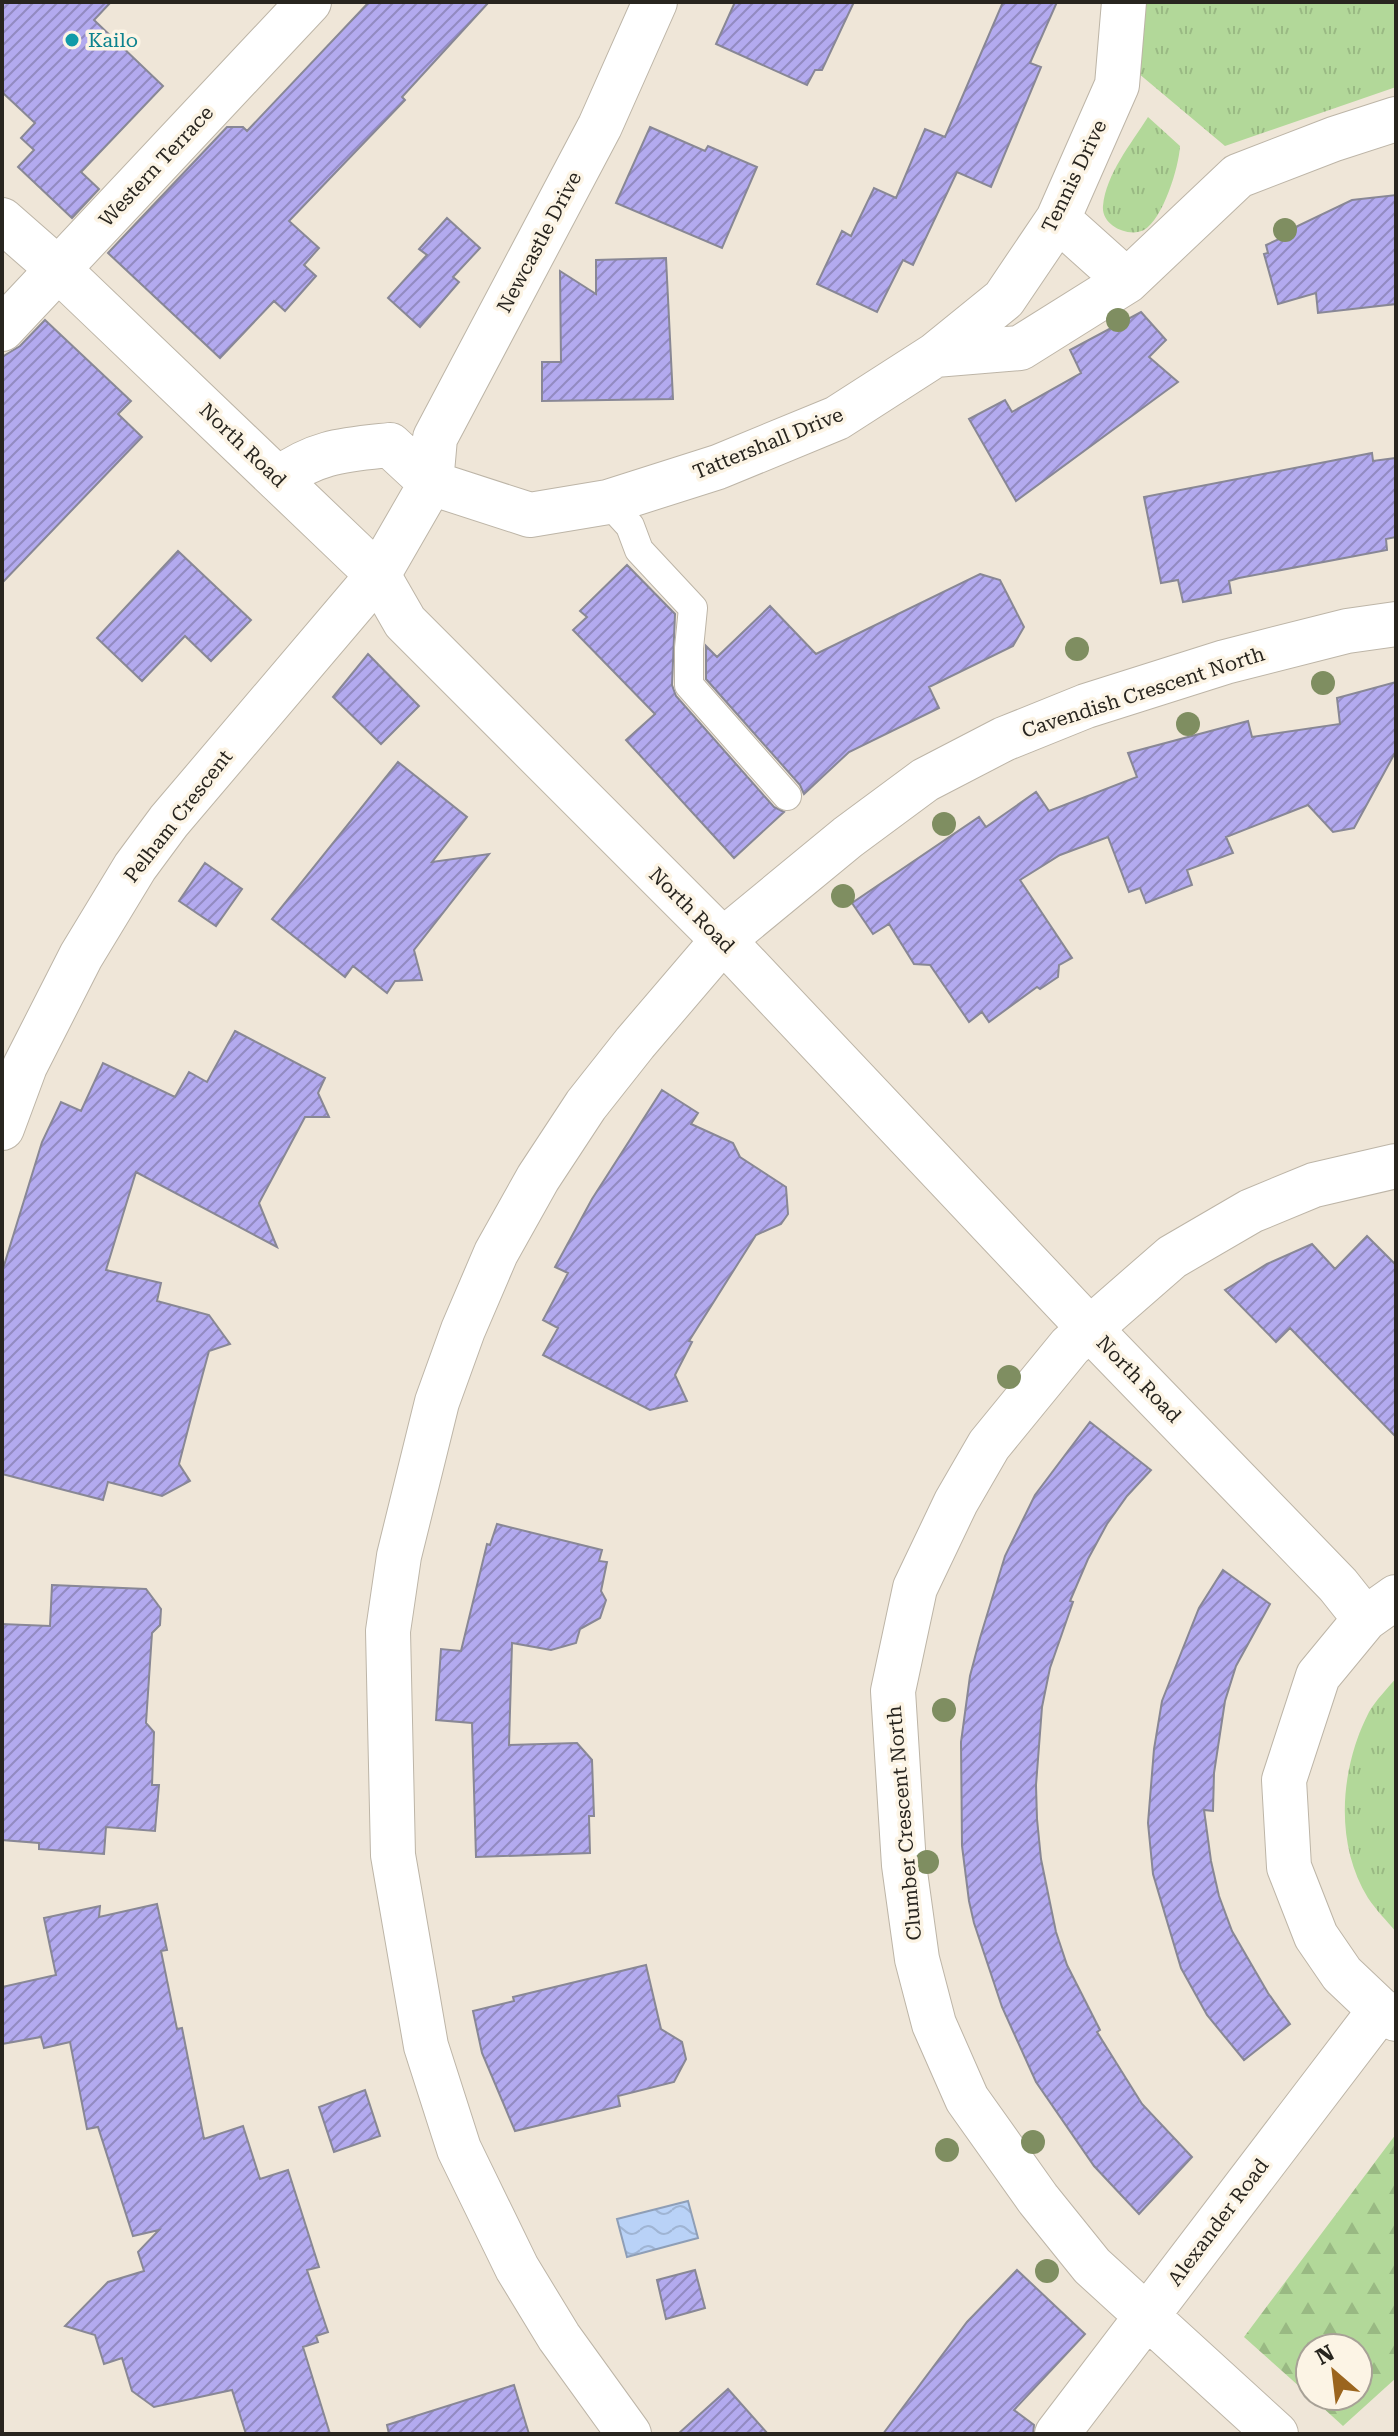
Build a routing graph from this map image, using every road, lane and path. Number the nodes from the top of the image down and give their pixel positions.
1 (309, 2) edge
2 (655, 2) edge
3 (1124, 2) edge
4 (1396, 119) edge
5 (1058, 219) junction
6 (2, 220) edge
7 (59, 270) junction
8 (1127, 281) junction
9 (2, 329) edge
10 (935, 355) junction
11 (278, 479) junction
12 (431, 483) junction
13 (608, 502) junction
14 (378, 575) junction
15 (1396, 624) edge
16 (787, 796) dead end
17 (723, 940) junction
18 (2, 1128) edge
19 (1396, 1166) edge
20 (1091, 1330) junction
21 (1380, 1608) edge
22 (1388, 2014) edge
23 (1148, 2315) junction
24 (629, 2434) edge
25 (1057, 2434) edge
26 (1276, 2434) edge

1 - 7 street, Western Terrace
2 - 12 street, Newcastle Drive
3 - 5 street, Tennis Drive
4 - 8 street, Tattershall Drive
5 - 8 street
5 - 10 street, Tennis Drive
6 - 7 street, North Road
7 - 9 street, Western Terrace
7 - 11 street, North Road
8 - 10 street, Tattershall Drive
10 - 13 street, Tattershall Drive
11 - 12 street, Tattershall Drive
11 - 14 street, North Road
12 - 13 street, Tattershall Drive
12 - 14 street
13 - 16 lane
14 - 17 street, North Road
14 - 18 street, Pelham Crescent
15 - 17 street, Cavendish Crescent North
17 - 20 street, North Road
17 - 24 street, Cavendish Crescent North
19 - 20 street, Clumber Crescent North
20 - 21 street, North Road
20 - 23 street, Clumber Crescent North
21 - 22 street
22 - 23 street, Alexander Road
23 - 25 street, Alexander Road
23 - 26 street, Clumber Crescent North

